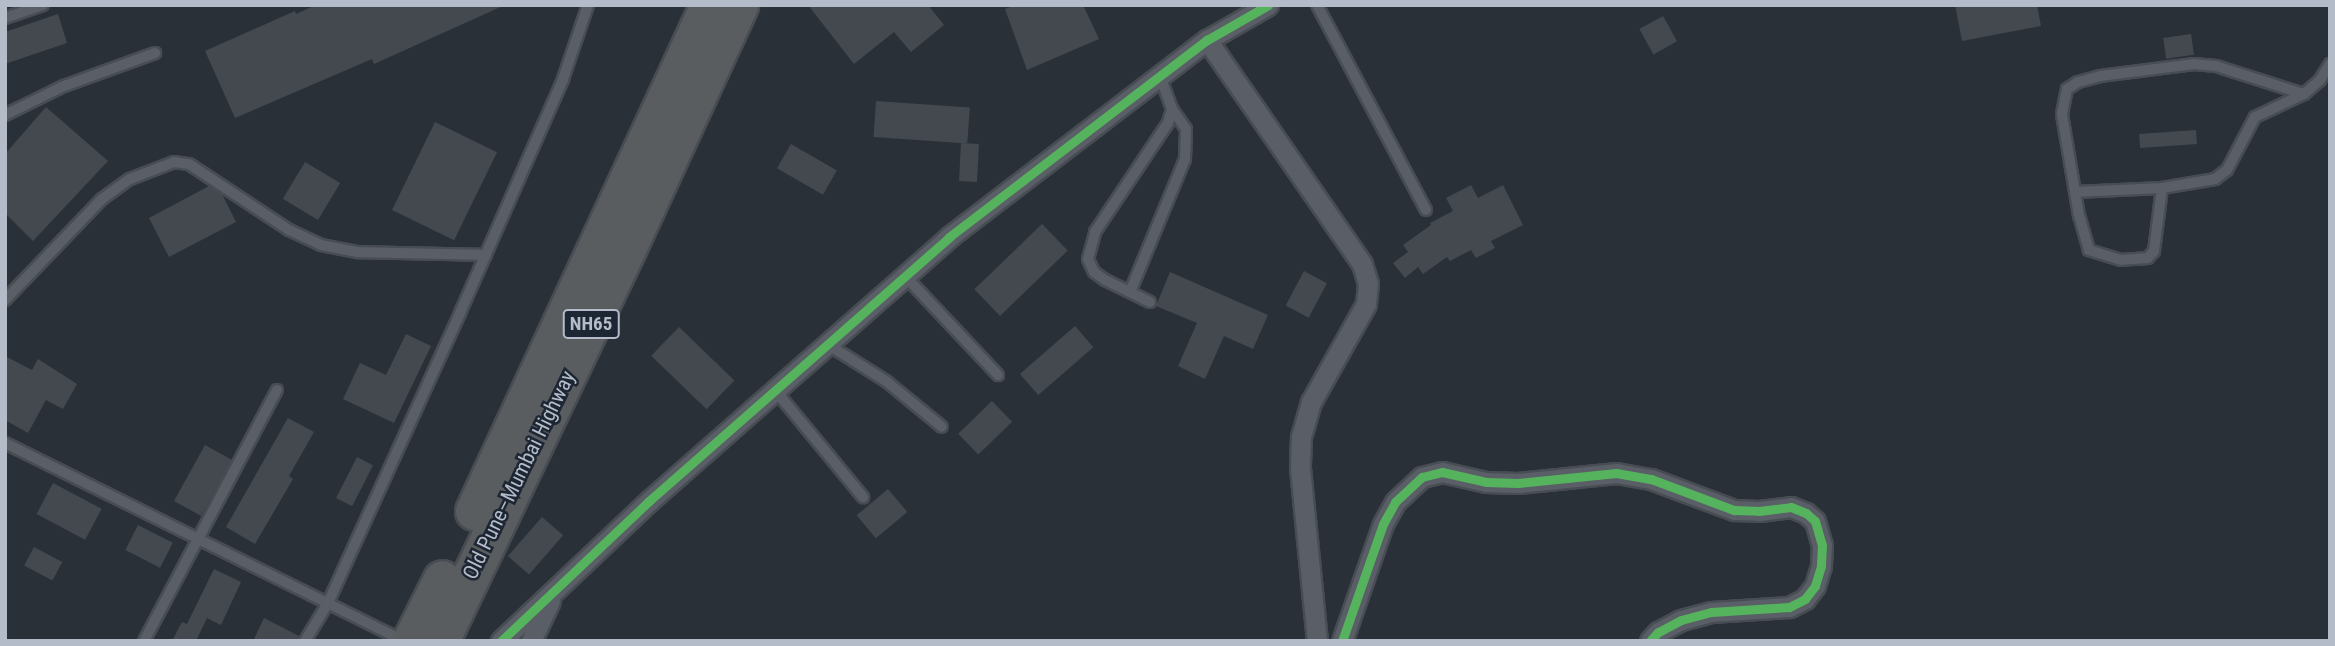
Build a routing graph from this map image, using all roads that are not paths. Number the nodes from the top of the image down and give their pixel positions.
1 (43, 5) edge
2 (587, 5) edge
3 (709, 5) edge
4 (739, 5) edge
5 (1268, 5) edge
6 (1317, 5) edge
7 (5, 18) edge
8 (1207, 40) junction
9 (155, 53) dead end
10 (2330, 64) edge
11 (1160, 75) junction
12 (2304, 94) junction
13 (1172, 109) junction
14 (5, 116) edge
15 (2162, 188) junction
16 (2075, 192) junction
17 (1426, 210) dead end
18 (486, 255) junction
19 (905, 276) junction
20 (1130, 292) junction
21 (5, 300) edge
22 (1150, 302) dead end
23 (827, 344) junction
24 (998, 375) dead end
25 (278, 390) dead end
26 (775, 390) junction
27 (943, 427) dead end
28 (5, 443) edge
29 (863, 497) dead end
30 (199, 539) junction
31 (554, 591) junction
32 (328, 603) junction
33 (144, 641) edge
34 (304, 641) edge
35 (403, 641) edge
36 (411, 641) edge
37 (440, 641) edge
38 (501, 641) edge
39 (531, 641) edge
40 (1317, 641) edge
41 (1342, 641) edge
42 (1650, 641) edge

1 - 7 lane
2 - 18 lane
3 - 36 highway, Old Pune–Mumbai Highway / NH65
4 - 37 highway, Old Pune–Mumbai Highway / NH65
5 - 8 street
6 - 17 lane
8 - 11 street
8 - 40 street
9 - 14 lane
10 - 12 lane
11 - 13 lane
11 - 19 street
12 - 15 lane
12 - 16 lane
13 - 20 lane
13 - 20 lane
15 - 16 lane
15 - 16 lane
18 - 21 lane
18 - 32 lane
19 - 23 street
19 - 24 lane
20 - 22 lane
23 - 26 street
23 - 27 lane
25 - 30 lane
26 - 29 lane
26 - 31 street
28 - 30 lane
30 - 32 lane
30 - 33 lane
31 - 38 street
31 - 39 street
32 - 34 lane
32 - 35 lane
41 - 42 street

